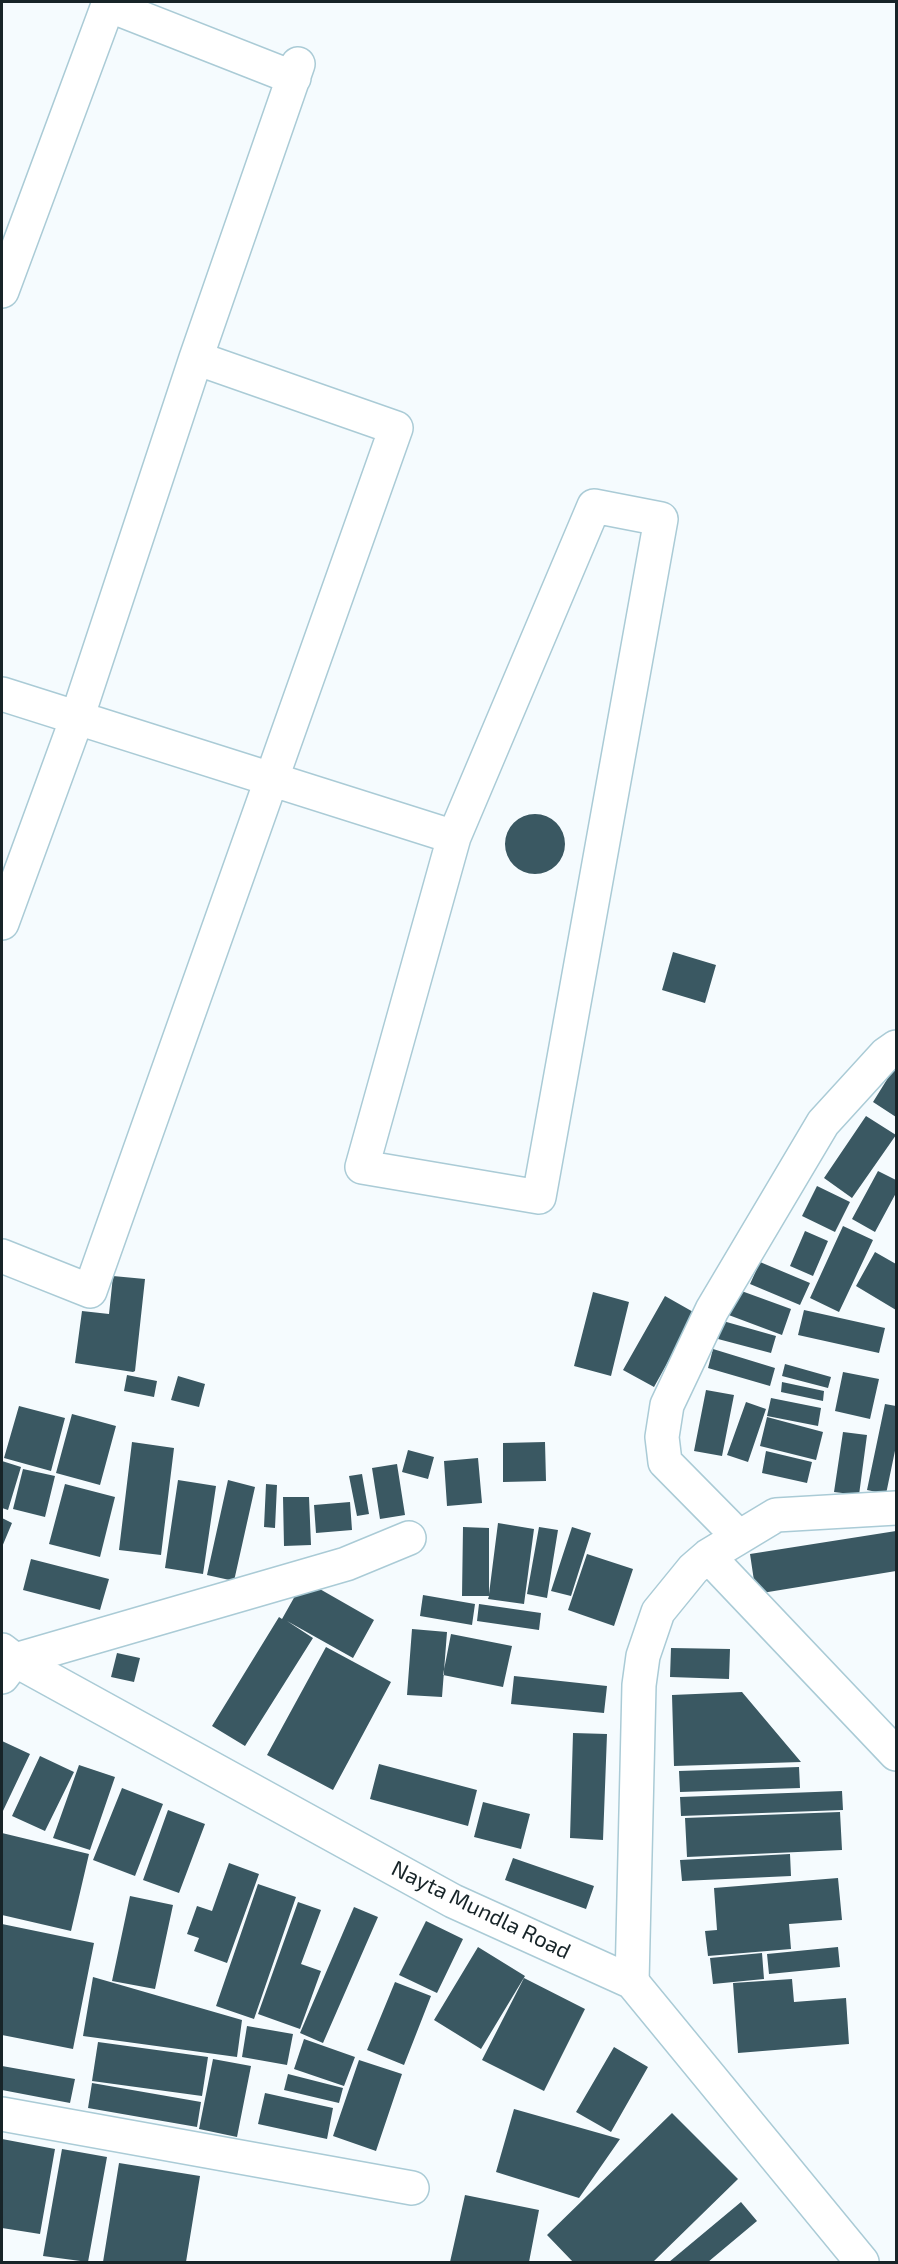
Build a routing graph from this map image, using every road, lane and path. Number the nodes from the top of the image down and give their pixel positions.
1 (105, 3) edge
2 (2, 291) edge
3 (196, 358) junction
4 (2, 694) edge
5 (77, 718) junction
6 (272, 781) junction
7 (454, 837) junction
8 (2, 923) edge
9 (897, 1047) edge
10 (2, 1256) edge
11 (897, 1508) edge
12 (739, 1537) junction
13 (409, 1538) dead end
14 (700, 1562) junction
15 (6, 1662) edge
16 (897, 1754) edge
17 (632, 1982) junction
18 (2, 2114) edge
19 (412, 2188) dead end
20 (862, 2262) edge

1 - 2 street
1 - 3 street
3 - 5 street
3 - 6 street
4 - 5 street
5 - 6 street
5 - 8 street
6 - 7 street
6 - 10 street
7 - 7 street
9 - 12 street
11 - 12 street
12 - 14 street
13 - 15 street
14 - 16 street
14 - 17 street
15 - 17 street, Nayta Mundla Road
17 - 20 street, Nayta Mundla Road
18 - 19 street

